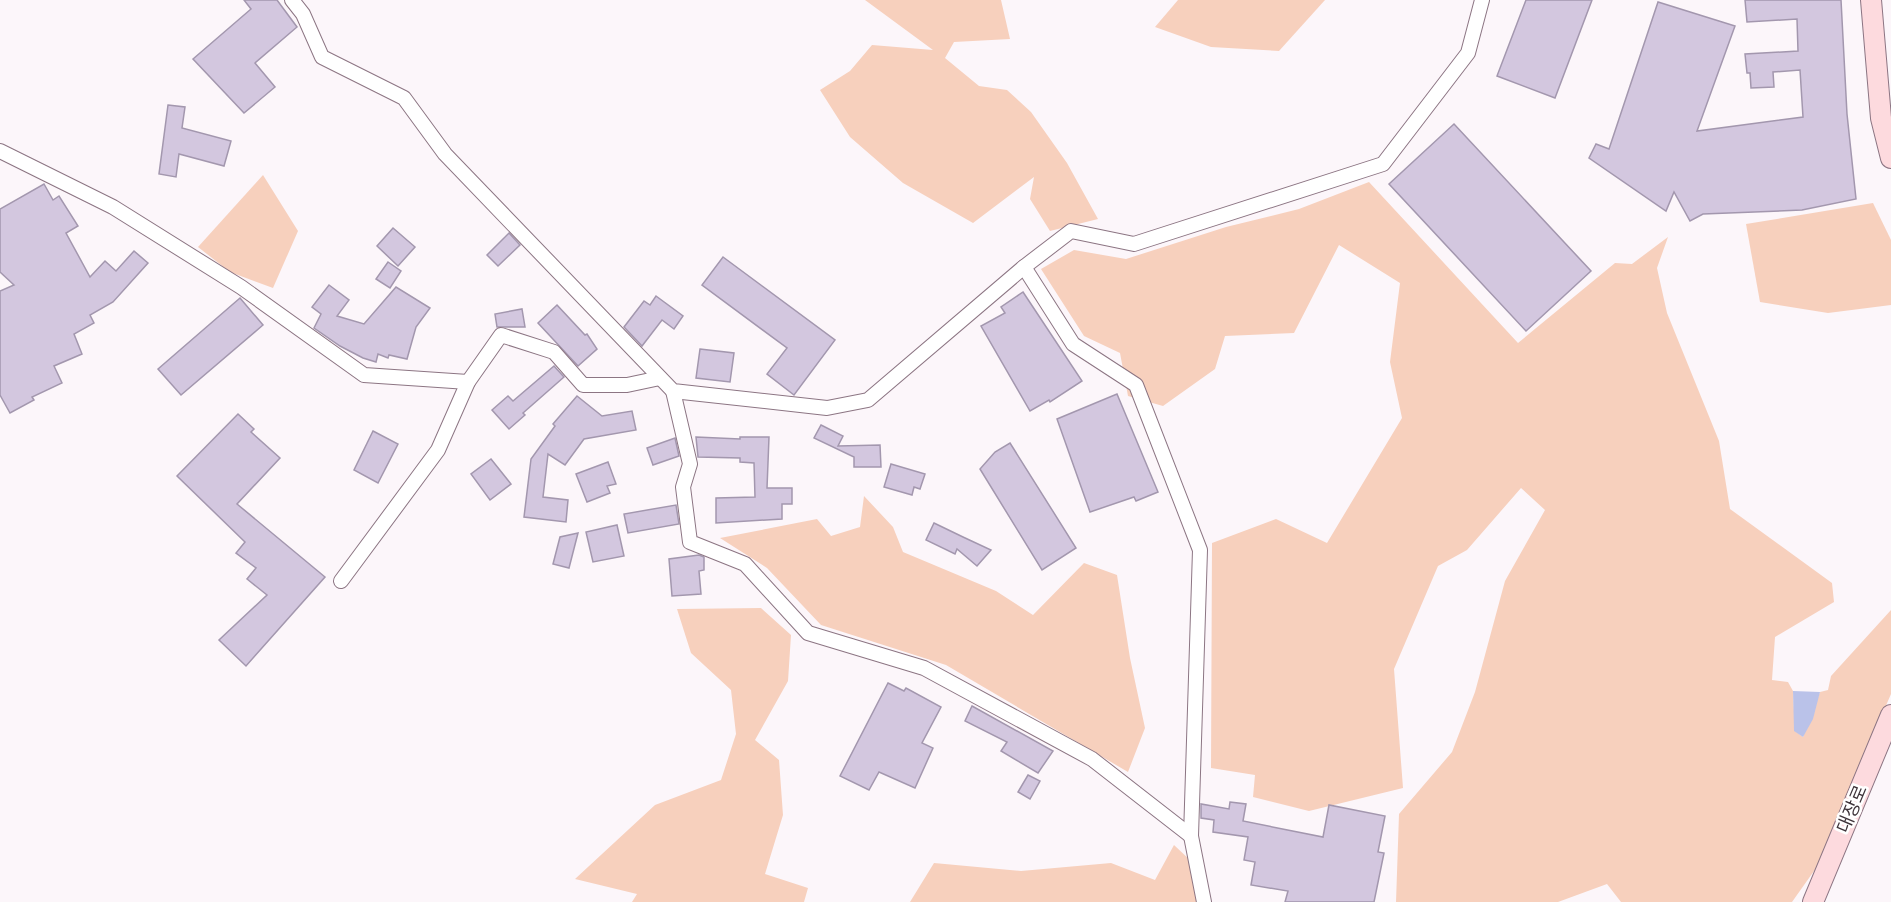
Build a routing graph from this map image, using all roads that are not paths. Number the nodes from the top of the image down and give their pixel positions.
1 (292, 0) edge
2 (1482, 0) edge
3 (1871, 0) edge
4 (0, 151) edge
5 (1891, 158) edge
6 (1024, 267) junction
7 (660, 378) junction
8 (468, 382) junction
9 (673, 391) junction
10 (341, 580) dead end
11 (1891, 715) edge
12 (1191, 836) junction
13 (1204, 902) edge
14 (1813, 902) edge

1 - 7 street
2 - 6 street
3 - 5 street
4 - 8 street
6 - 9 street
6 - 12 street
7 - 8 street
7 - 9 street
8 - 10 street
9 - 12 street
11 - 14 street, 대장로
12 - 13 street

